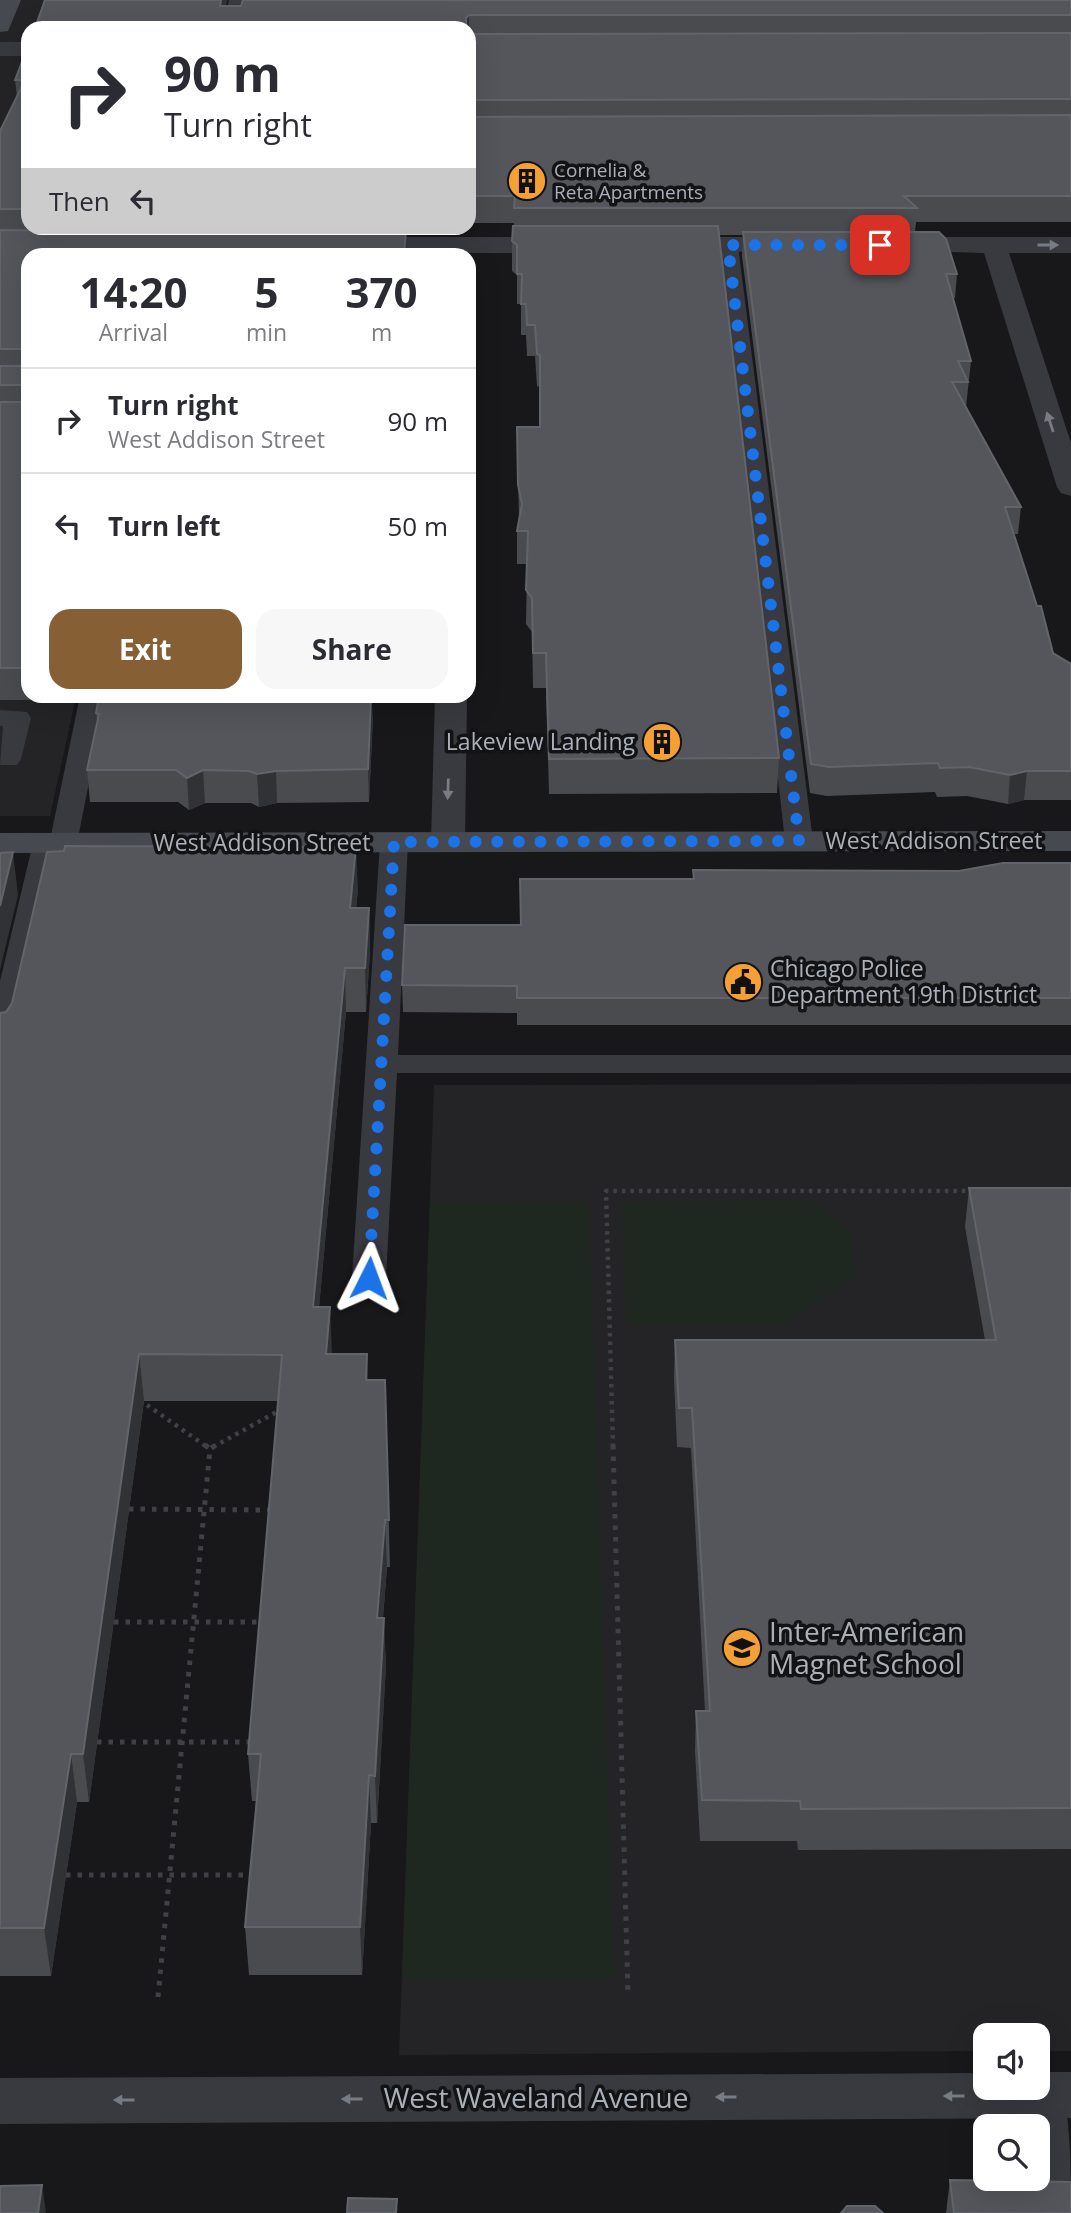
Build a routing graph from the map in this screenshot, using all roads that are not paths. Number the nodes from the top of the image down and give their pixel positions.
1 (10, 0) edge
2 (238, 0) edge
3 (234, 21) edge
4 (0, 26) edge
5 (0, 49) edge
6 (21, 49) edge
7 (188, 243) edge
8 (215, 245) edge
9 (334, 245) edge
10 (592, 245) edge
11 (647, 245) edge
12 (728, 245) junction
13 (822, 245) edge
14 (876, 245) edge
15 (994, 245) junction
16 (1071, 245) edge
17 (161, 246) edge
18 (412, 248) edge
19 (476, 250) edge
20 (1071, 487) edge
21 (91, 703) edge
22 (451, 703) edge
23 (0, 718) edge
24 (4, 759) edge
25 (0, 785) edge
26 (799, 841) junction
27 (1071, 841) edge
28 (394, 842) junction
29 (448, 842) junction
30 (0, 843) edge
31 (55, 843) junction
32 (0, 1046) edge
33 (382, 1064) junction
34 (1071, 1064) edge
35 (369, 1278) dead end
36 (1058, 2096) edge
37 (0, 2101) edge
38 (1064, 2213) edge

1 - 4 street
2 - 3 lane
5 - 6 street
7 - 8 street
7 - 17 street
9 - 18 street
10 - 19 street
11 - 12 street
12 - 13 street
12 - 26 lane
14 - 15 street
15 -> 16 street
20 -> 15 street
21 - 31 lane
22 -> 29 street
23 - 24 lane
24 - 25 lane
26 - 27 street, West Addison Street
26 - 29 street, West Addison Street
28 - 29 street, West Addison Street
28 - 31 street, West Addison Street
28 - 33 lane
30 - 31 street, West Addison Street
31 - 32 lane
33 - 34 lane
33 - 35 lane
36 -> 37 street, West Waveland Avenue
36 - 38 lane

